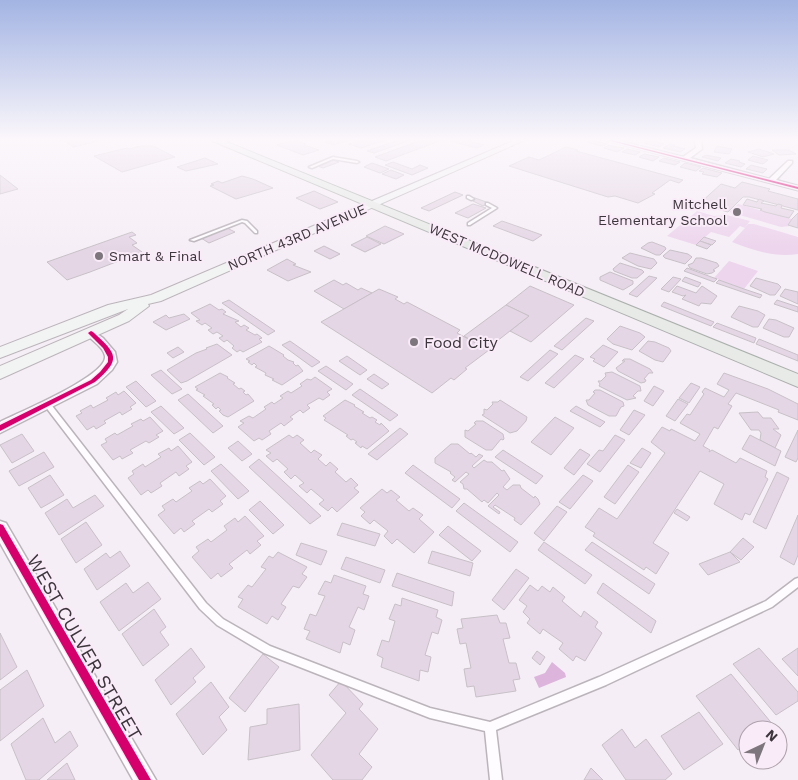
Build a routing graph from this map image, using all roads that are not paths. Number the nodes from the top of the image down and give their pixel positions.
1 (304, 176) edge
2 (436, 176) edge
3 (753, 176) edge
4 (775, 176) edge
5 (770, 181) junction
6 (798, 188) edge
7 (372, 204) junction
8 (486, 204) dead end
9 (468, 224) dead end
10 (256, 232) dead end
11 (192, 240) dead end
12 (119, 313) junction
13 (90, 333) junction
14 (0, 353) edge
15 (0, 373) edge
16 (798, 381) edge
17 (47, 404) junction
18 (0, 428) edge
19 (0, 528) edge
20 (798, 582) edge
21 (490, 727) junction
22 (145, 780) edge
23 (496, 780) edge

1 - 7 main road, WEST MCDOWELL ROAD
2 - 7 main road, NORTH 43RD AVENUE
3 - 5 street
4 - 5 street
5 - 6 street
7 - 12 main road, NORTH 43RD AVENUE
7 - 16 main road, WEST MCDOWELL ROAD
8 - 9 lane
10 - 11 lane
12 - 13 main road, NORTH 43RD AVENUE
12 - 14 main road, NORTH 43RD AVENUE
13 - 15 main road, NORTH 43RD AVENUE
13 - 17 street
17 - 18 street
17 - 21 lane
19 - 22 street, WEST CULVER STREET
20 - 21 lane
21 - 23 lane

